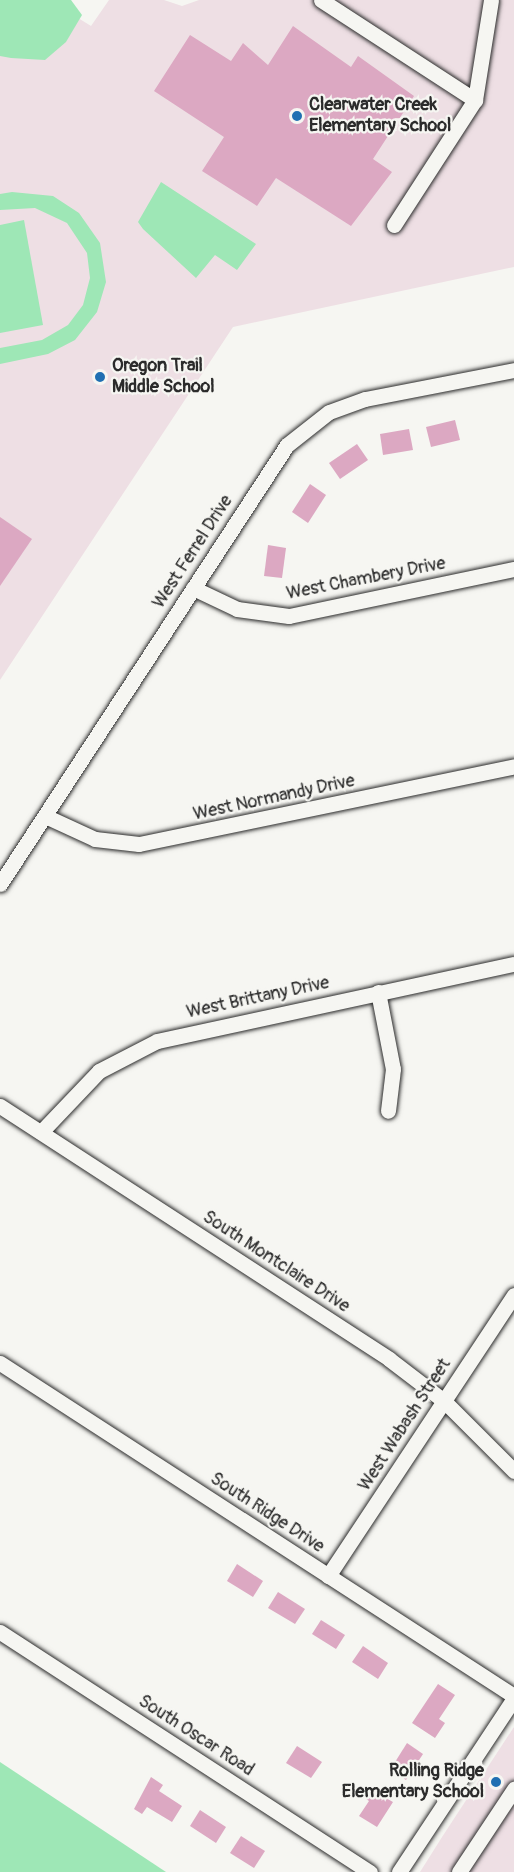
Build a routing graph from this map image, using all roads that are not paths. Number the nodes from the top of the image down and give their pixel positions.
1 (321, 0) edge
2 (491, 0) edge
3 (475, 100) junction
4 (394, 225) dead end
5 (514, 370) edge
6 (514, 569) edge
7 (193, 588) junction
8 (514, 766) edge
9 (45, 816) junction
10 (0, 884) edge
11 (514, 963) edge
12 (378, 992) junction
13 (0, 1106) edge
14 (388, 1111) dead end
15 (41, 1132) junction
16 (514, 1295) edge
17 (0, 1363) edge
18 (444, 1401) junction
19 (514, 1471) edge
20 (328, 1576) junction
21 (0, 1632) edge
22 (514, 1697) edge
23 (514, 1789) edge
24 (370, 1872) edge
25 (399, 1872) edge
26 (459, 1872) edge

1 - 3 street
2 - 3 street
3 - 4 street
5 - 7 street, West Ferrel Drive
6 - 7 street, West Chambery Drive
7 - 9 street, West Ferrel Drive
8 - 9 street, West Normandy Drive
9 - 10 street, West Ferrel Drive
11 - 12 street, West Brittany Drive
12 - 14 street
12 - 15 street, West Brittany Drive
13 - 15 street, South Montclaire Drive
15 - 18 street, South Montclaire Drive
16 - 18 street, West Wabash Street
17 - 20 street, South Ridge Drive
18 - 19 street, South Montclaire Drive
18 - 20 street, West Wabash Street
20 - 22 street, South Ridge Drive
21 - 24 street, South Oscar Road
22 - 25 street
23 - 26 street

